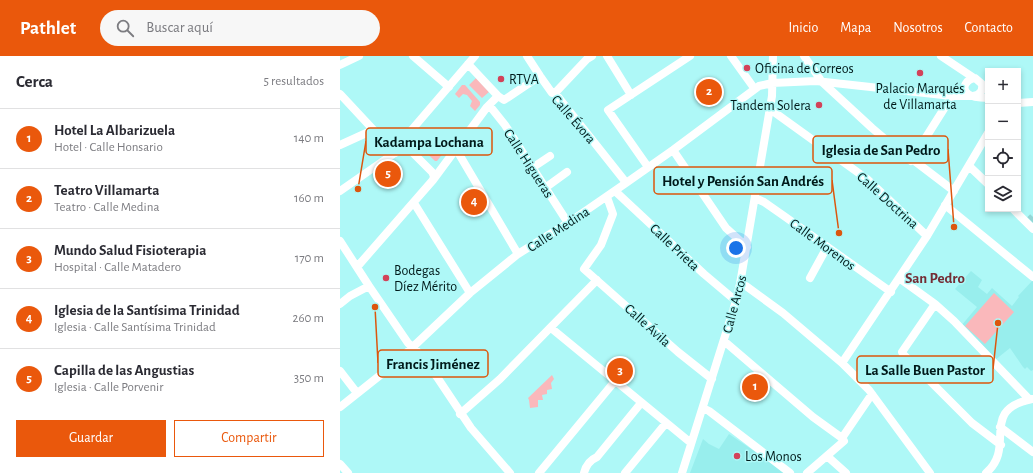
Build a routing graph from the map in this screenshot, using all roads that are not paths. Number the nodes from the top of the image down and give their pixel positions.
1 (359, 56) edge
2 (413, 56) edge
3 (475, 56) edge
4 (528, 56) edge
5 (592, 56) edge
6 (607, 56) edge
7 (690, 56) edge
8 (731, 56) edge
9 (773, 56) edge
10 (804, 56) edge
11 (941, 56) edge
12 (468, 64) junction
13 (340, 65) edge
14 (540, 76) junction
15 (974, 78) junction
16 (821, 80) junction
17 (772, 83) junction
18 (449, 87) junction
19 (985, 87) edge
20 (754, 88) junction
21 (555, 93) junction
22 (340, 94) edge
23 (631, 95) junction
24 (498, 96) junction
25 (952, 96) junction
26 (972, 96) junction
27 (985, 98) edge
28 (1033, 102) edge
29 (1021, 103) edge
30 (489, 105) junction
31 (769, 111) junction
32 (373, 130) junction
33 (409, 133) junction
34 (985, 138) edge
35 (340, 145) edge
36 (408, 148) junction
37 (456, 149) junction
38 (673, 150) junction
39 (396, 153) junction
40 (550, 156) dead end
41 (912, 160) junction
42 (969, 166) junction
43 (648, 167) junction
44 (532, 168) junction
45 (567, 172) dead end
46 (433, 180) junction
47 (624, 180) dead end
48 (985, 181) edge
49 (545, 188) junction
50 (340, 191) edge
51 (615, 191) junction
52 (954, 191) junction
53 (607, 197) junction
54 (755, 198) junction
55 (414, 204) junction
56 (945, 205) junction
57 (1017, 212) edge
58 (568, 223) junction
59 (1030, 224) edge
60 (927, 236) junction
61 (340, 241) edge
62 (746, 247) junction
63 (827, 247) junction
64 (518, 254) junction
65 (357, 266) junction
66 (1033, 277) edge
67 (810, 278) dead end
68 (899, 278) junction
69 (597, 280) junction
70 (740, 284) junction
71 (368, 286) junction
72 (890, 292) junction
73 (470, 293) junction
74 (350, 296) junction
75 (736, 301) junction
76 (340, 304) edge
77 (935, 304) junction
78 (551, 328) junction
79 (724, 340) junction
80 (413, 348) junction
81 (842, 363) junction
82 (340, 371) edge
83 (712, 379) junction
84 (615, 381) junction
85 (357, 393) junction
86 (872, 394) junction
87 (1031, 399) edge
88 (641, 402) junction
89 (340, 407) edge
90 (702, 408) junction
91 (460, 414) junction
92 (666, 423) junction
93 (1000, 427) junction
94 (842, 438) junction
95 (691, 443) junction
96 (1001, 445) junction
97 (1033, 452) edge
98 (827, 456) junction
99 (340, 464) edge
100 (506, 472) edge
101 (348, 473) edge
102 (539, 473) edge
103 (584, 473) edge
104 (625, 473) edge
105 (682, 473) edge
106 (790, 473) edge
107 (807, 473) edge
108 (846, 473) edge
109 (930, 473) edge
110 (986, 473) edge

1 - 13 street
2 - 18 street
3 - 12 street
4 - 14 street, Calle Évora
5 - 21 street
6 - 23 street
7 - 23 street
8 - 20 street
9 - 17 street, Calle Arcos
10 - 16 street
11 - 15 street
12 - 18 street
12 - 24 street
14 - 21 street, Calle Évora
14 - 24 street
15 - 19 street
15 - 26 street
16 - 17 street, Calle Medina
16 - 25 street, Calle Medina
16 - 41 street
17 - 20 street, Calle Medina
17 - 31 street, Calle Arcos
18 - 33 street
19 - 26 street
20 - 38 street, Calle Medina
21 - 47 street, Calle Évora
22 - 32 street
23 - 43 street
24 - 30 street
25 - 26 street, Calle Medina
25 - 41 street
26 - 27 street, Calle Medina
28 - 29 street
30 - 37 street
30 - 44 street, Calle Higueras
31 - 54 street, Calle Arcos
31 - 60 street, Calle Doctrina
32 - 35 street
32 - 39 street
33 - 36 street
33 - 39 street
34 - 42 street
36 - 39 street
36 - 46 street
37 - 46 street
37 - 64 street
38 - 43 street, Calle Medina
38 - 62 street
39 - 50 street
40 - 44 street
41 - 52 street
42 - 48 street
42 - 52 street
43 - 51 street, Calle Medina
44 - 49 street, Calle Higueras
45 - 49 street
46 - 55 street
49 - 58 street, Calle Higueras
51 - 53 street, Calle Medina
51 - 75 street, Calle Prieta
52 - 56 street
53 - 58 street, Calle Medina
53 - 69 street, Calle Ávila
54 - 62 street, Calle Arcos
54 - 63 street, Calle Morenos
55 - 65 street
55 - 73 street
56 - 60 street
56 - 66 street
57 - 59 street
58 - 64 street, Calle Medina
60 - 68 street
61 - 65 street
62 - 70 street, Calle Arcos
63 - 67 street
63 - 72 street, Calle Morenos
64 - 73 street, Calle Medina
65 - 71 street
65 - 74 street
68 - 72 street
68 - 77 street
69 - 78 street
69 - 83 street, Calle Ávila
70 - 75 street, Calle Arcos
70 - 81 street
71 - 74 street
71 - 80 street
72 - 81 street
73 - 80 street, Calle Medina
74 - 76 street
75 - 79 street, Calle Arcos
77 - 87 street
77 - 96 street
78 - 84 street
78 - 91 street
79 - 83 street, Calle Arcos
79 - 94 street
80 - 85 street, Calle Medina
80 - 91 street
81 - 86 street
82 - 85 street
83 - 90 street, Calle Arcos
84 - 88 street
84 - 102 street
85 - 89 street, Calle Medina
86 - 94 street
86 - 109 street
87 - 93 street
88 - 92 street
88 - 103 street
90 - 95 street, Calle Arcos
90 - 106 street
91 - 100 street
92 - 95 street
92 - 104 street
93 - 96 street
93 - 97 street
94 - 98 street
95 - 105 street, Calle Arcos
96 - 110 street
98 - 107 street
98 - 108 street
99 - 101 street

